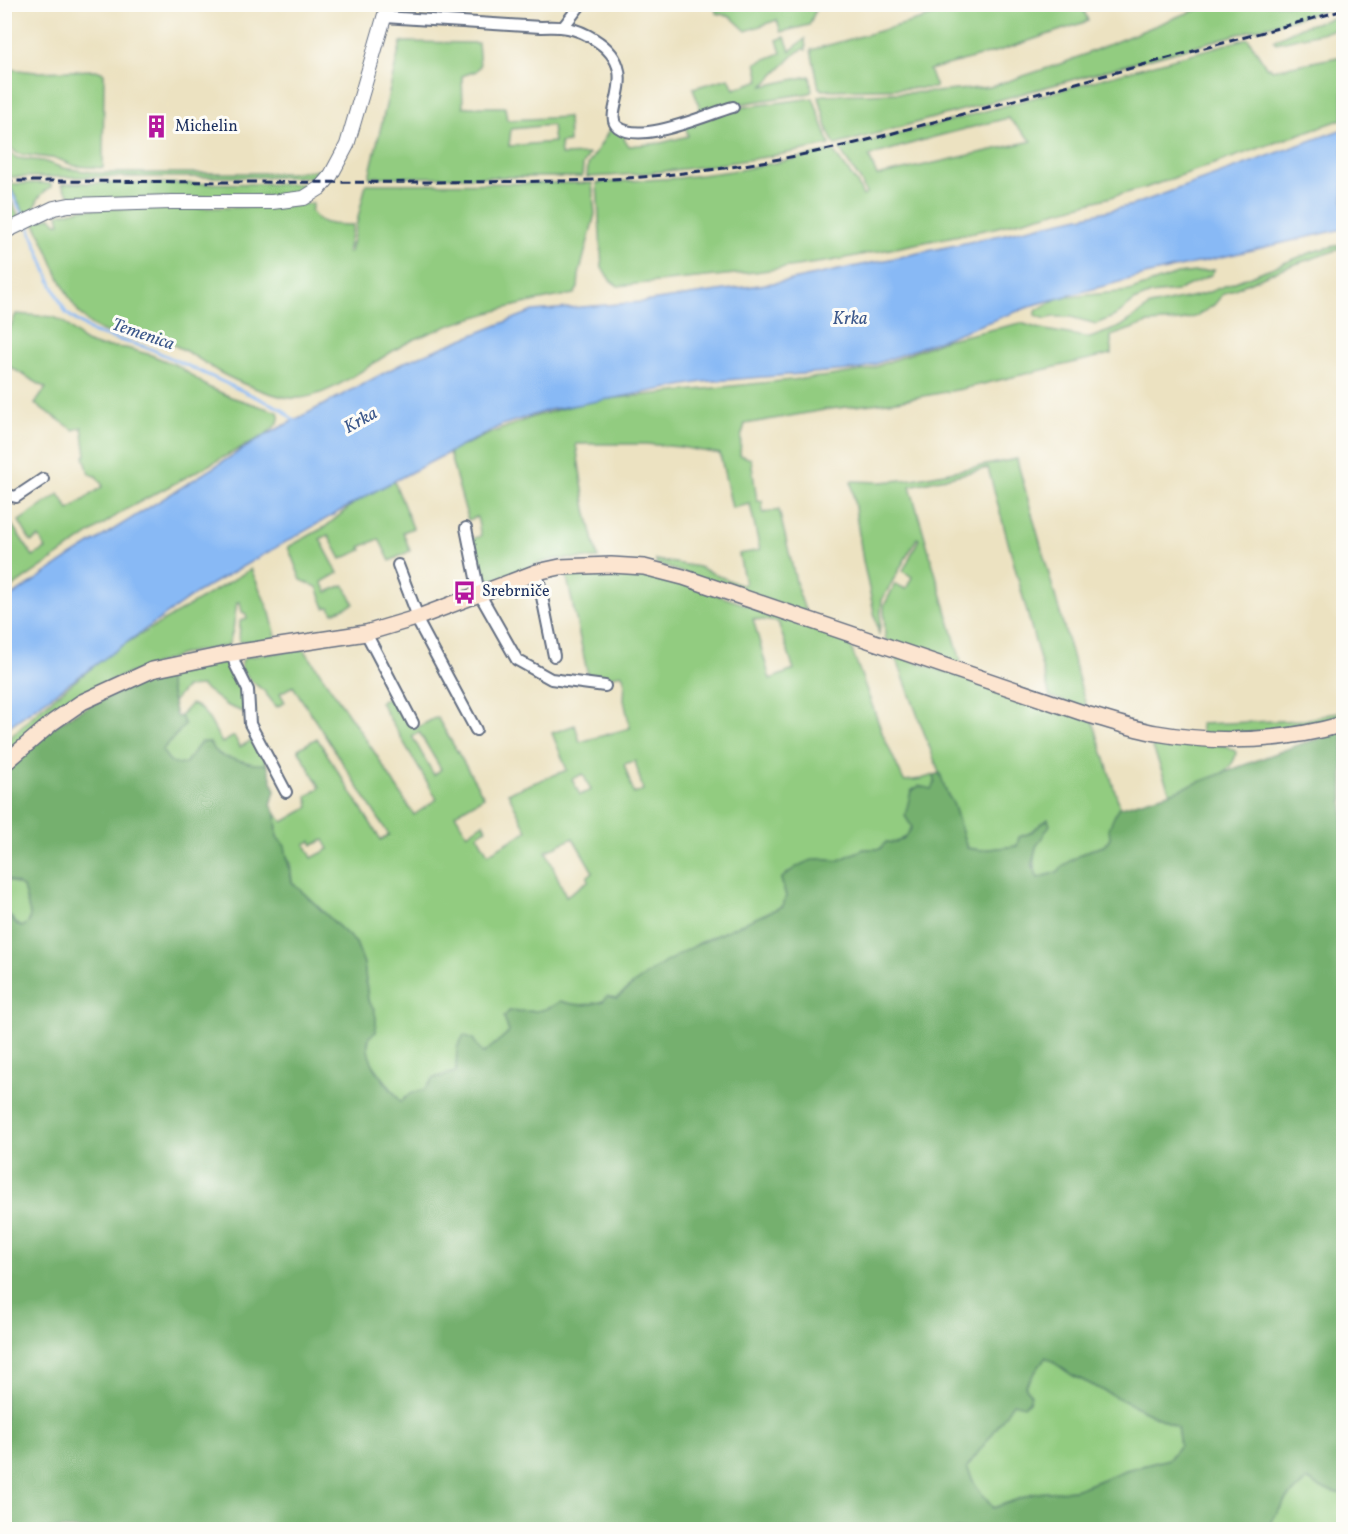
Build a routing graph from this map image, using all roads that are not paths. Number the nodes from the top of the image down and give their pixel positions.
1 (581, 4) edge
2 (386, 11) edge
3 (564, 26) junction
4 (733, 107) dead end
5 (4, 232) edge
6 (43, 479) dead end
7 (4, 494) edge
8 (466, 528) dead end
9 (398, 565) dead end
10 (537, 572) junction
11 (479, 593) junction
12 (417, 618) junction
13 (366, 633) junction
14 (233, 653) junction
15 (554, 656) dead end
16 (605, 686) dead end
17 (413, 723) dead end
18 (1344, 724) edge
19 (476, 730) dead end
20 (4, 764) edge
21 (286, 792) dead end

1 - 3 street
2 - 3 street
2 - 5 street
3 - 4 street
6 - 7 street
8 - 11 street
9 - 12 street
10 - 11 main road
10 - 15 street
10 - 18 main road
11 - 12 main road
11 - 16 street
12 - 13 main road
12 - 19 street
13 - 14 main road
13 - 17 street
14 - 20 main road
14 - 21 street

